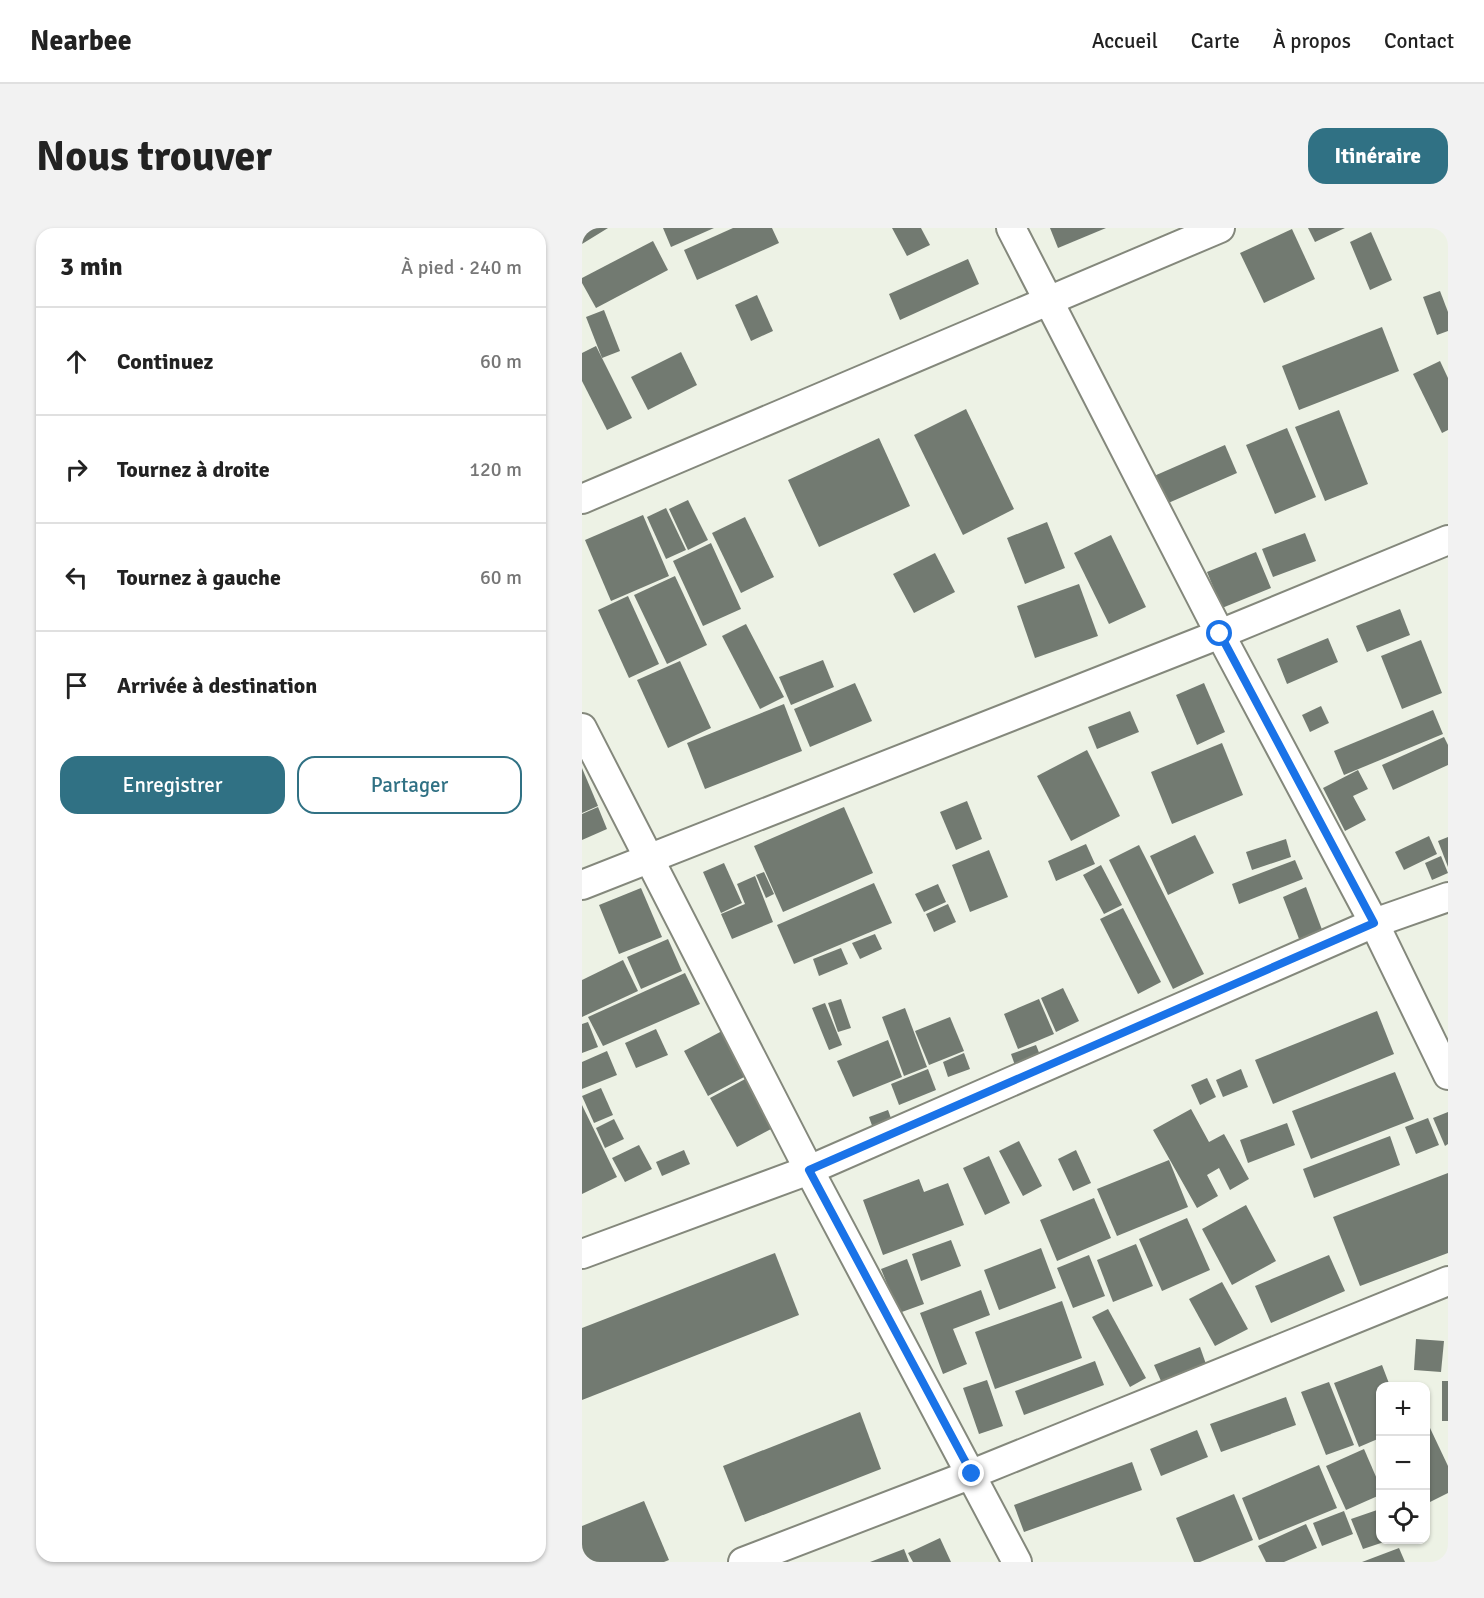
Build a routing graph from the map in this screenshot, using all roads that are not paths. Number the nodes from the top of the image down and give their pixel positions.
1 (1011, 228) edge
2 (1220, 228) edge
3 (1048, 301) junction
4 (582, 499) edge
5 (1448, 540) edge
6 (1220, 634) junction
7 (582, 728) edge
8 (648, 859) junction
9 (582, 885) edge
10 (1448, 897) edge
11 (1374, 923) junction
12 (1448, 1075) edge
13 (809, 1170) junction
14 (582, 1254) edge
15 (1448, 1281) edge
16 (972, 1474) junction
17 (742, 1562) edge
18 (1017, 1562) edge

1 - 3 street
2 - 3 street
3 - 4 street
3 - 6 street
5 - 6 street
6 - 8 street
6 - 11 street
7 - 8 street
8 - 9 street
8 - 13 street
10 - 11 street
11 - 12 street
11 - 13 street
13 - 14 street
13 - 16 street
15 - 16 street
16 - 17 street
16 - 18 street

